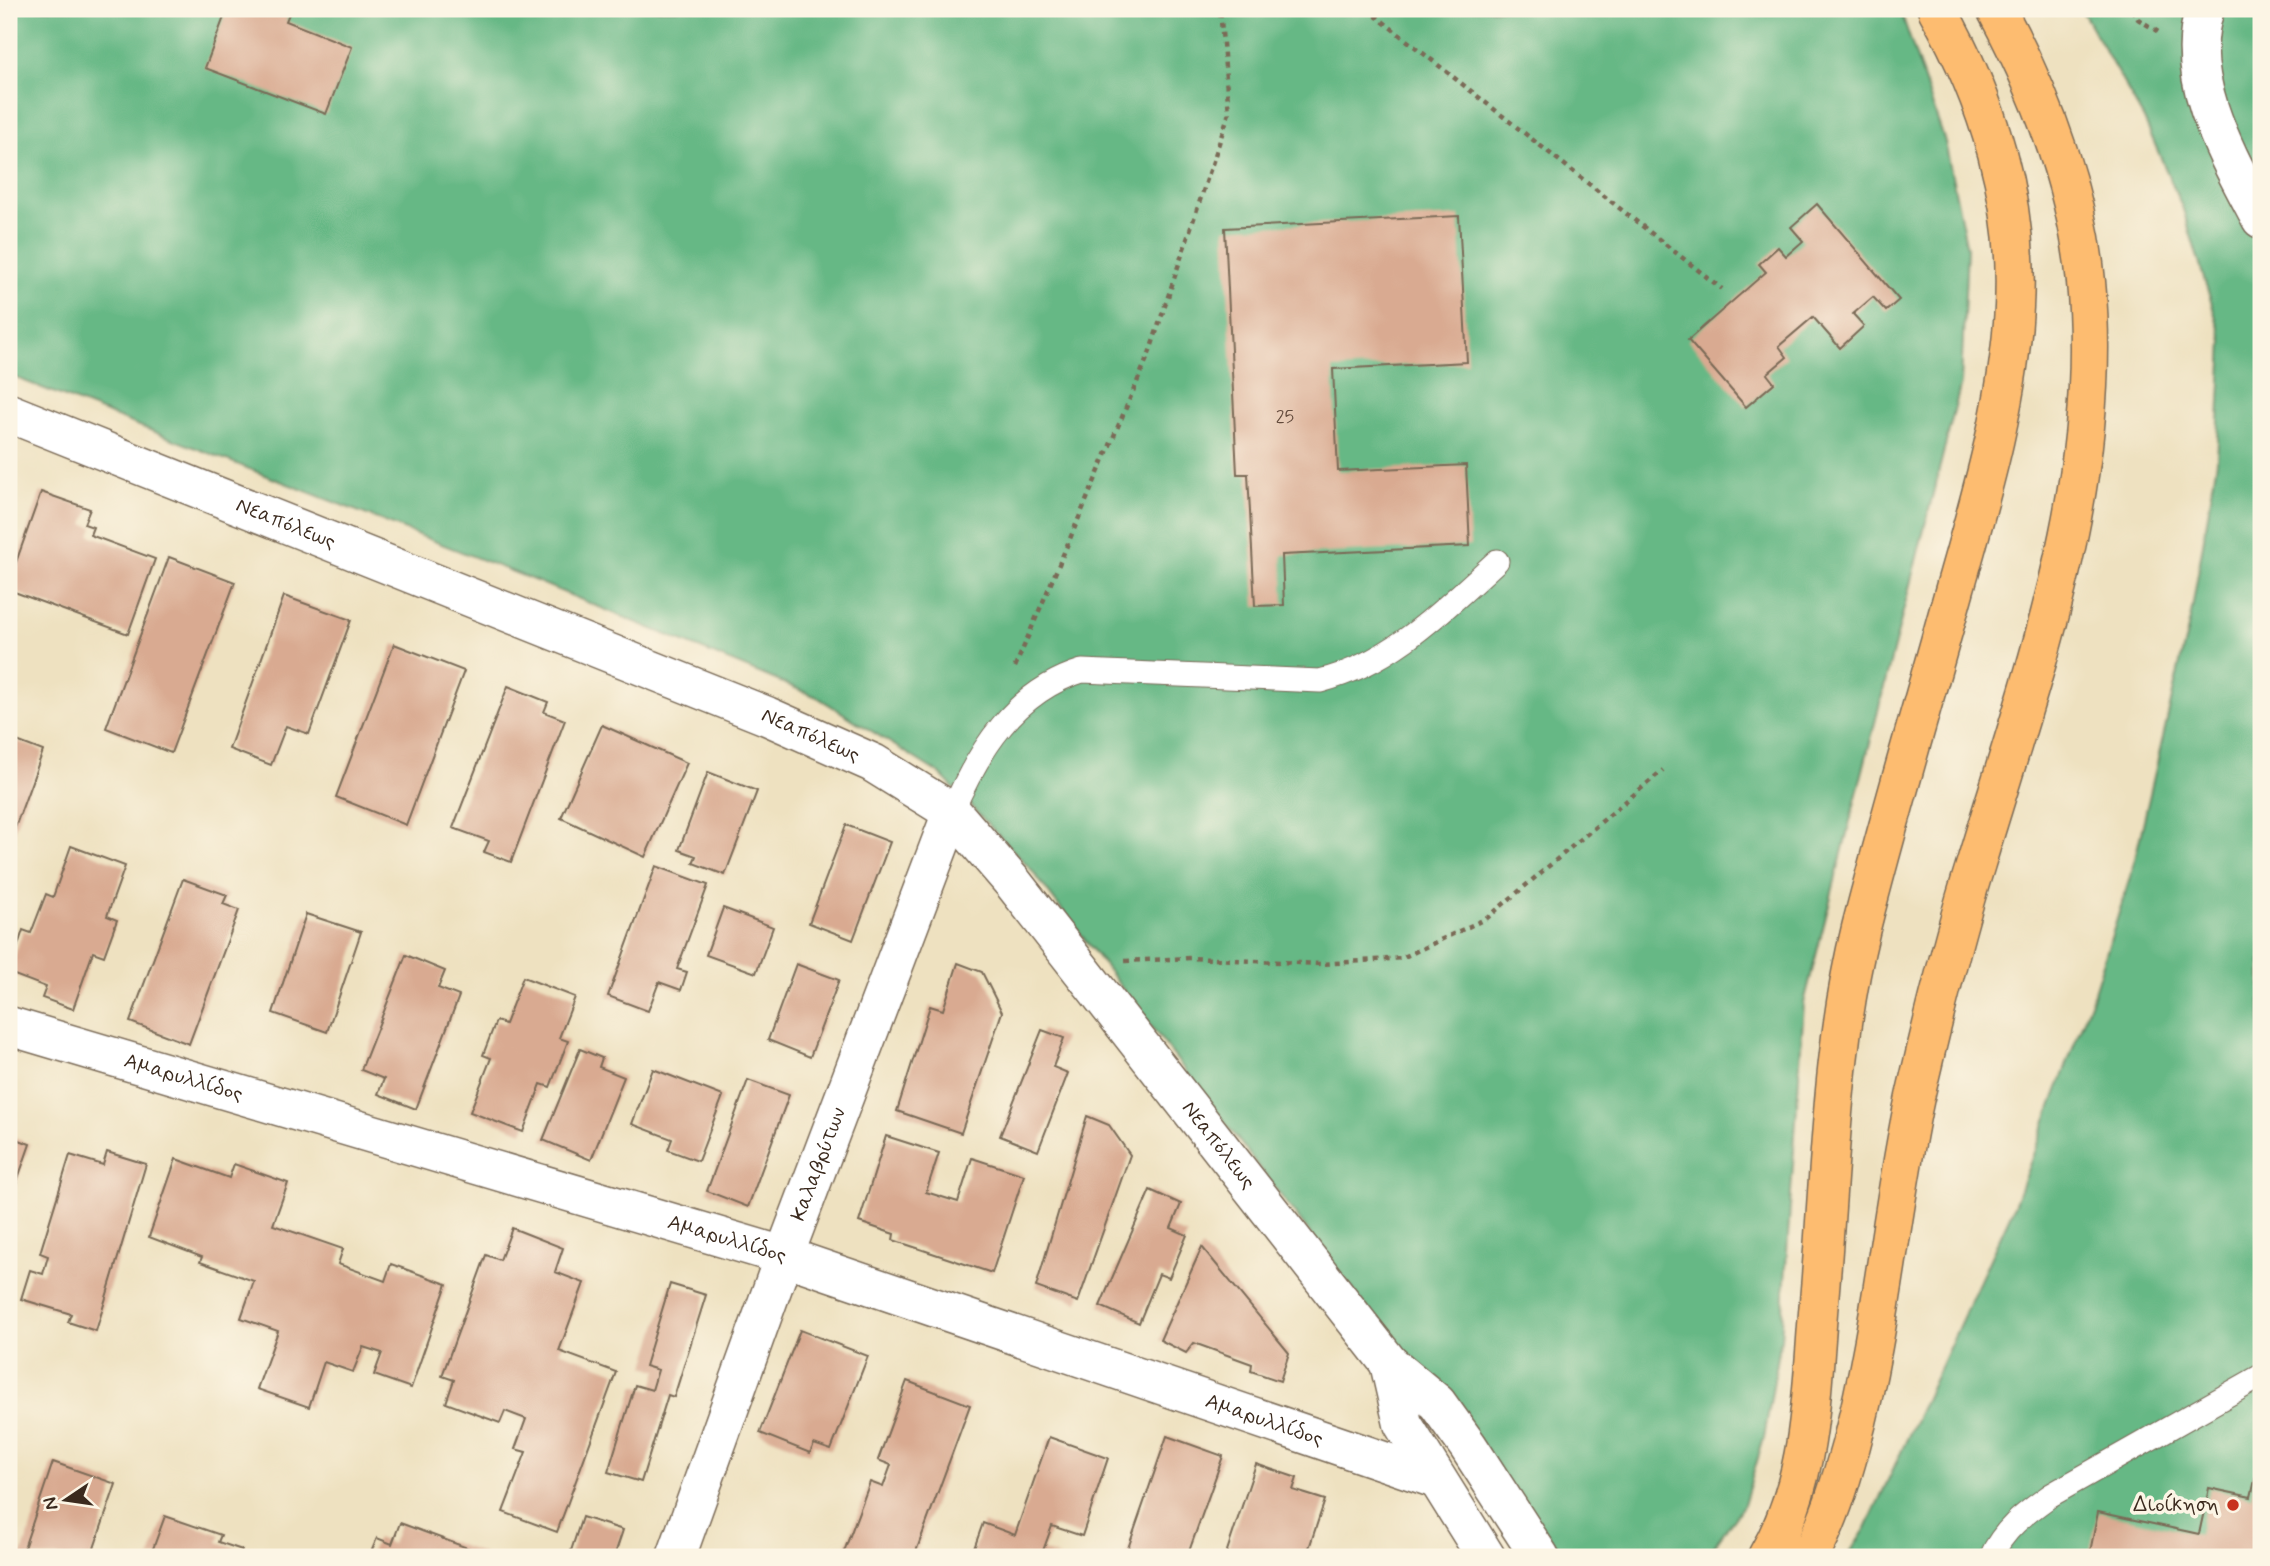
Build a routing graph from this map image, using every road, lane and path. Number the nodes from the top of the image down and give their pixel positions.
1 (1220, 9) edge
2 (1367, 9) edge
3 (1937, 9) edge
4 (1996, 9) edge
5 (2205, 9) edge
6 (2261, 219) edge
7 (1722, 289) dead end
8 (9, 413) edge
9 (1497, 561) dead end
10 (1011, 676) dead end
11 (1663, 770) dead end
12 (952, 812) junction
13 (1075, 964) junction
14 (9, 1026) edge
15 (784, 1256) junction
16 (1389, 1363) junction
17 (2261, 1376) edge
18 (1436, 1479) junction
19 (676, 1557) edge
20 (1486, 1557) edge
21 (1540, 1557) edge
22 (1768, 1557) edge
23 (1809, 1557) edge
24 (1991, 1557) edge

1 - 10 path
2 - 7 path
3 - 22 highway
4 - 23 highway
5 - 6 street
8 - 12 street, Νεαπόλεως
9 - 12 lane
11 - 13 path
12 - 13 street, Νεαπόλεως
12 - 15 street, Καλαβρύτων
13 - 16 street, Νεαπόλεως
14 - 15 street, Αμαρυλλίδος
15 - 18 street, Αμαρυλλίδος
15 - 19 street, Καλαβρύτων
16 - 18 street
16 - 21 street
17 - 24 lane
18 - 20 street

